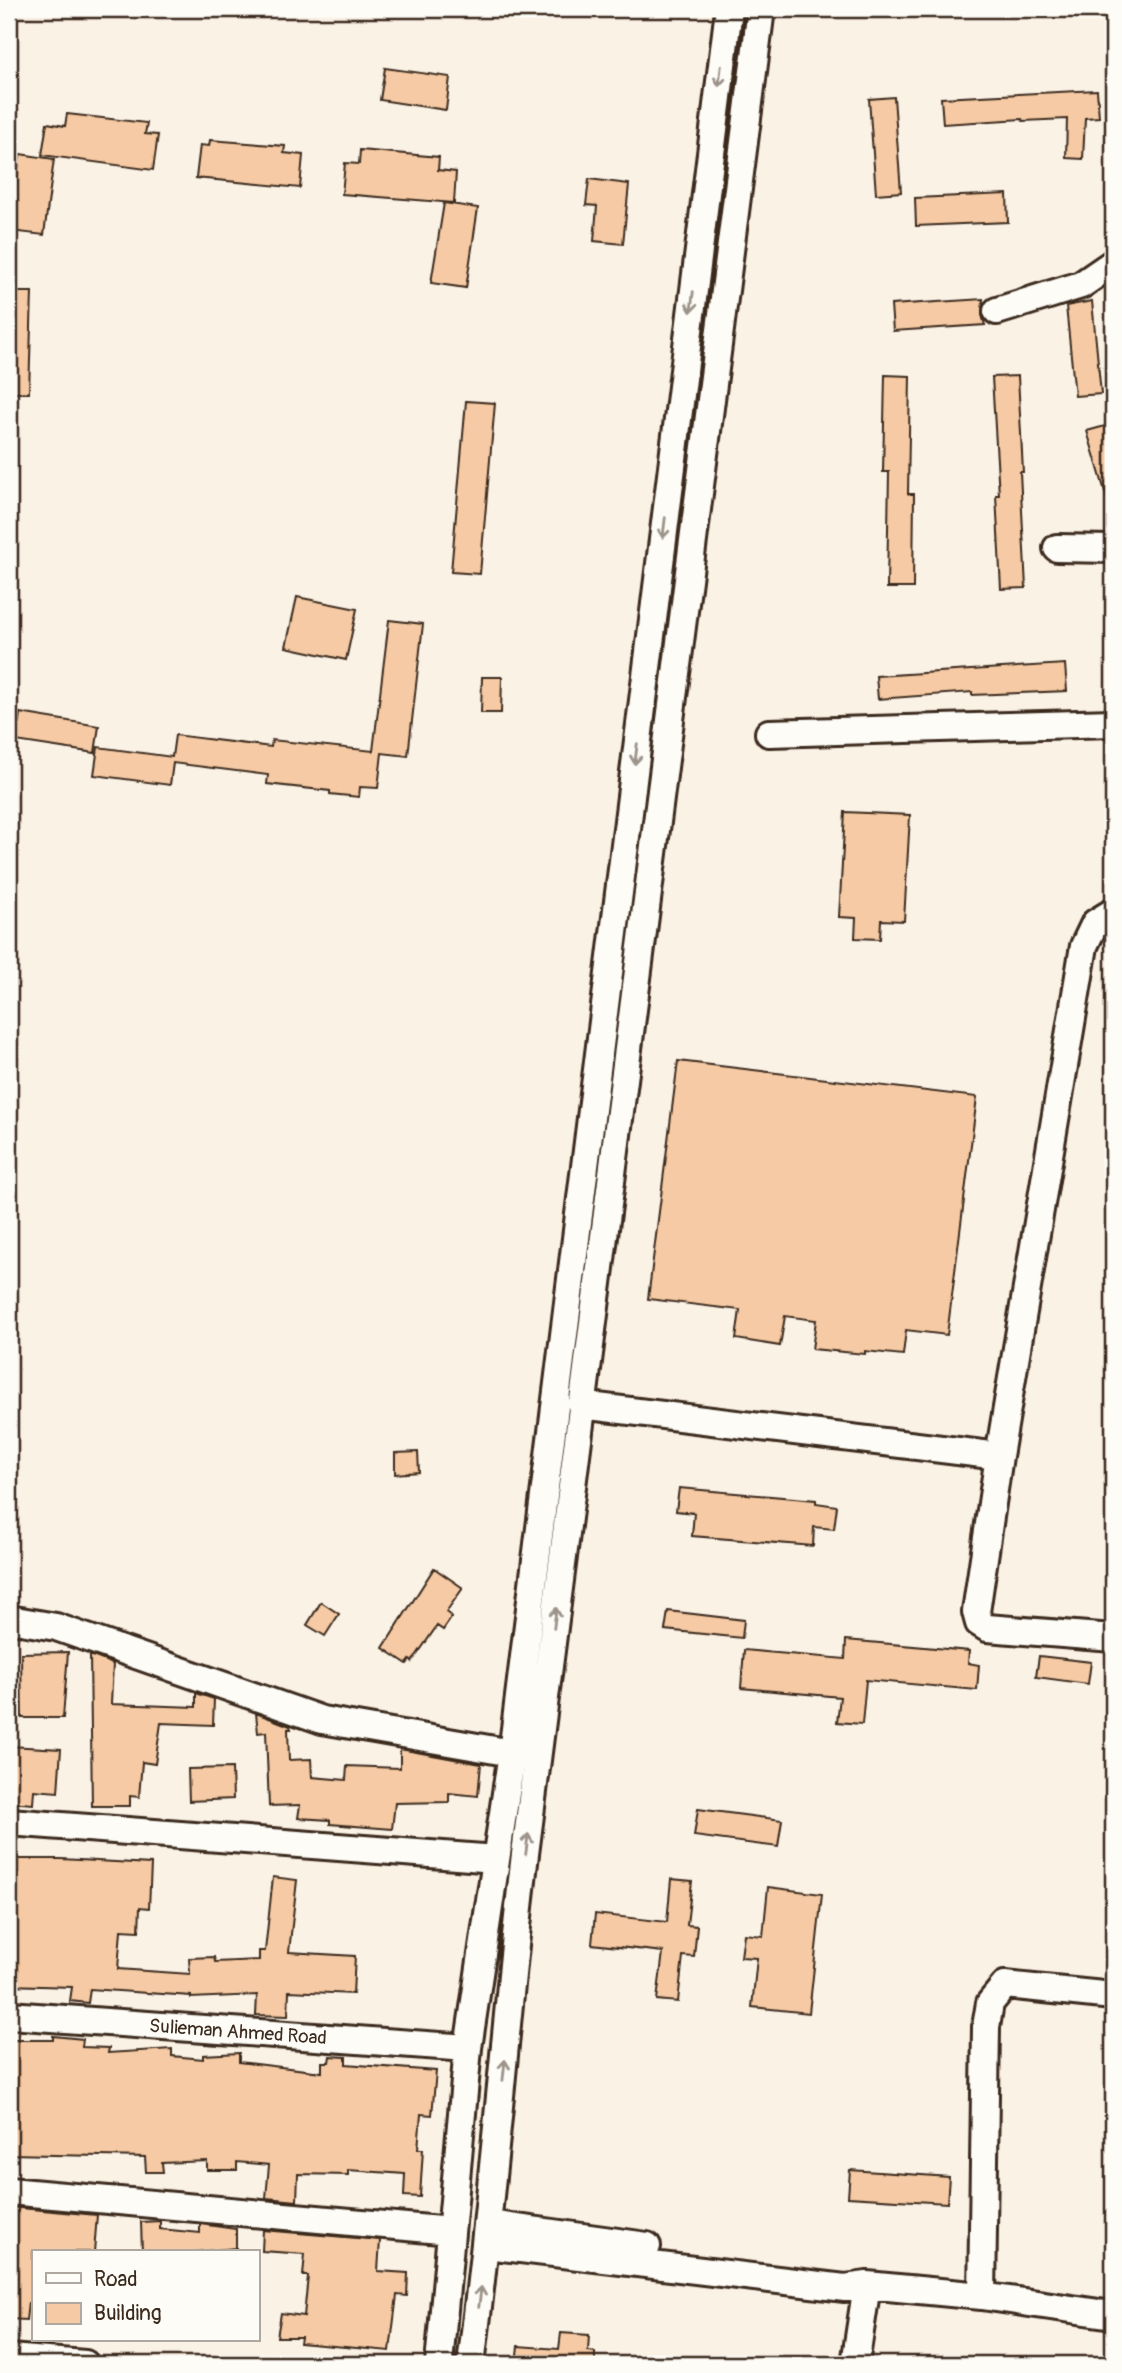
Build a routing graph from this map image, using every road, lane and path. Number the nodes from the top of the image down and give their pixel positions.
1 (729, 9) edge
2 (761, 9) edge
3 (1113, 263) edge
4 (997, 311) dead end
5 (1056, 548) dead end
6 (1113, 549) edge
7 (1113, 723) edge
8 (769, 733) dead end
9 (1113, 912) edge
10 (582, 1405) junction
11 (999, 1457) junction
12 (9, 1619) edge
13 (1113, 1638) edge
14 (512, 1753) junction
15 (9, 1822) edge
16 (496, 1859) junction
17 (483, 1949) junction
18 (516, 1950) junction
19 (1113, 1996) edge
20 (9, 2015) edge
21 (468, 2048) junction
22 (9, 2191) edge
23 (451, 2231) junction
24 (487, 2235) junction
25 (867, 2286) junction
26 (982, 2296) junction
27 (1113, 2315) edge
28 (9, 2358) edge
29 (85, 2364) edge
30 (439, 2364) edge
31 (471, 2364) edge
32 (855, 2364) edge

1 -> 14 street
2 - 10 street
3 - 4 street
5 - 6 street
7 - 8 street
9 - 11 street
10 - 11 street
18 -> 10 street
11 - 13 street
12 - 14 street
14 - 16 street
15 - 16 street
16 - 17 street
17 - 18 street
17 - 21 street
24 -> 18 street
19 - 26 street
20 - 21 street, Sulieman Ahmed Road
21 - 23 street
22 - 23 street
23 - 30 street
24 - 25 street
31 -> 24 street
25 - 26 street
25 - 32 street
26 - 27 street
28 - 29 street

